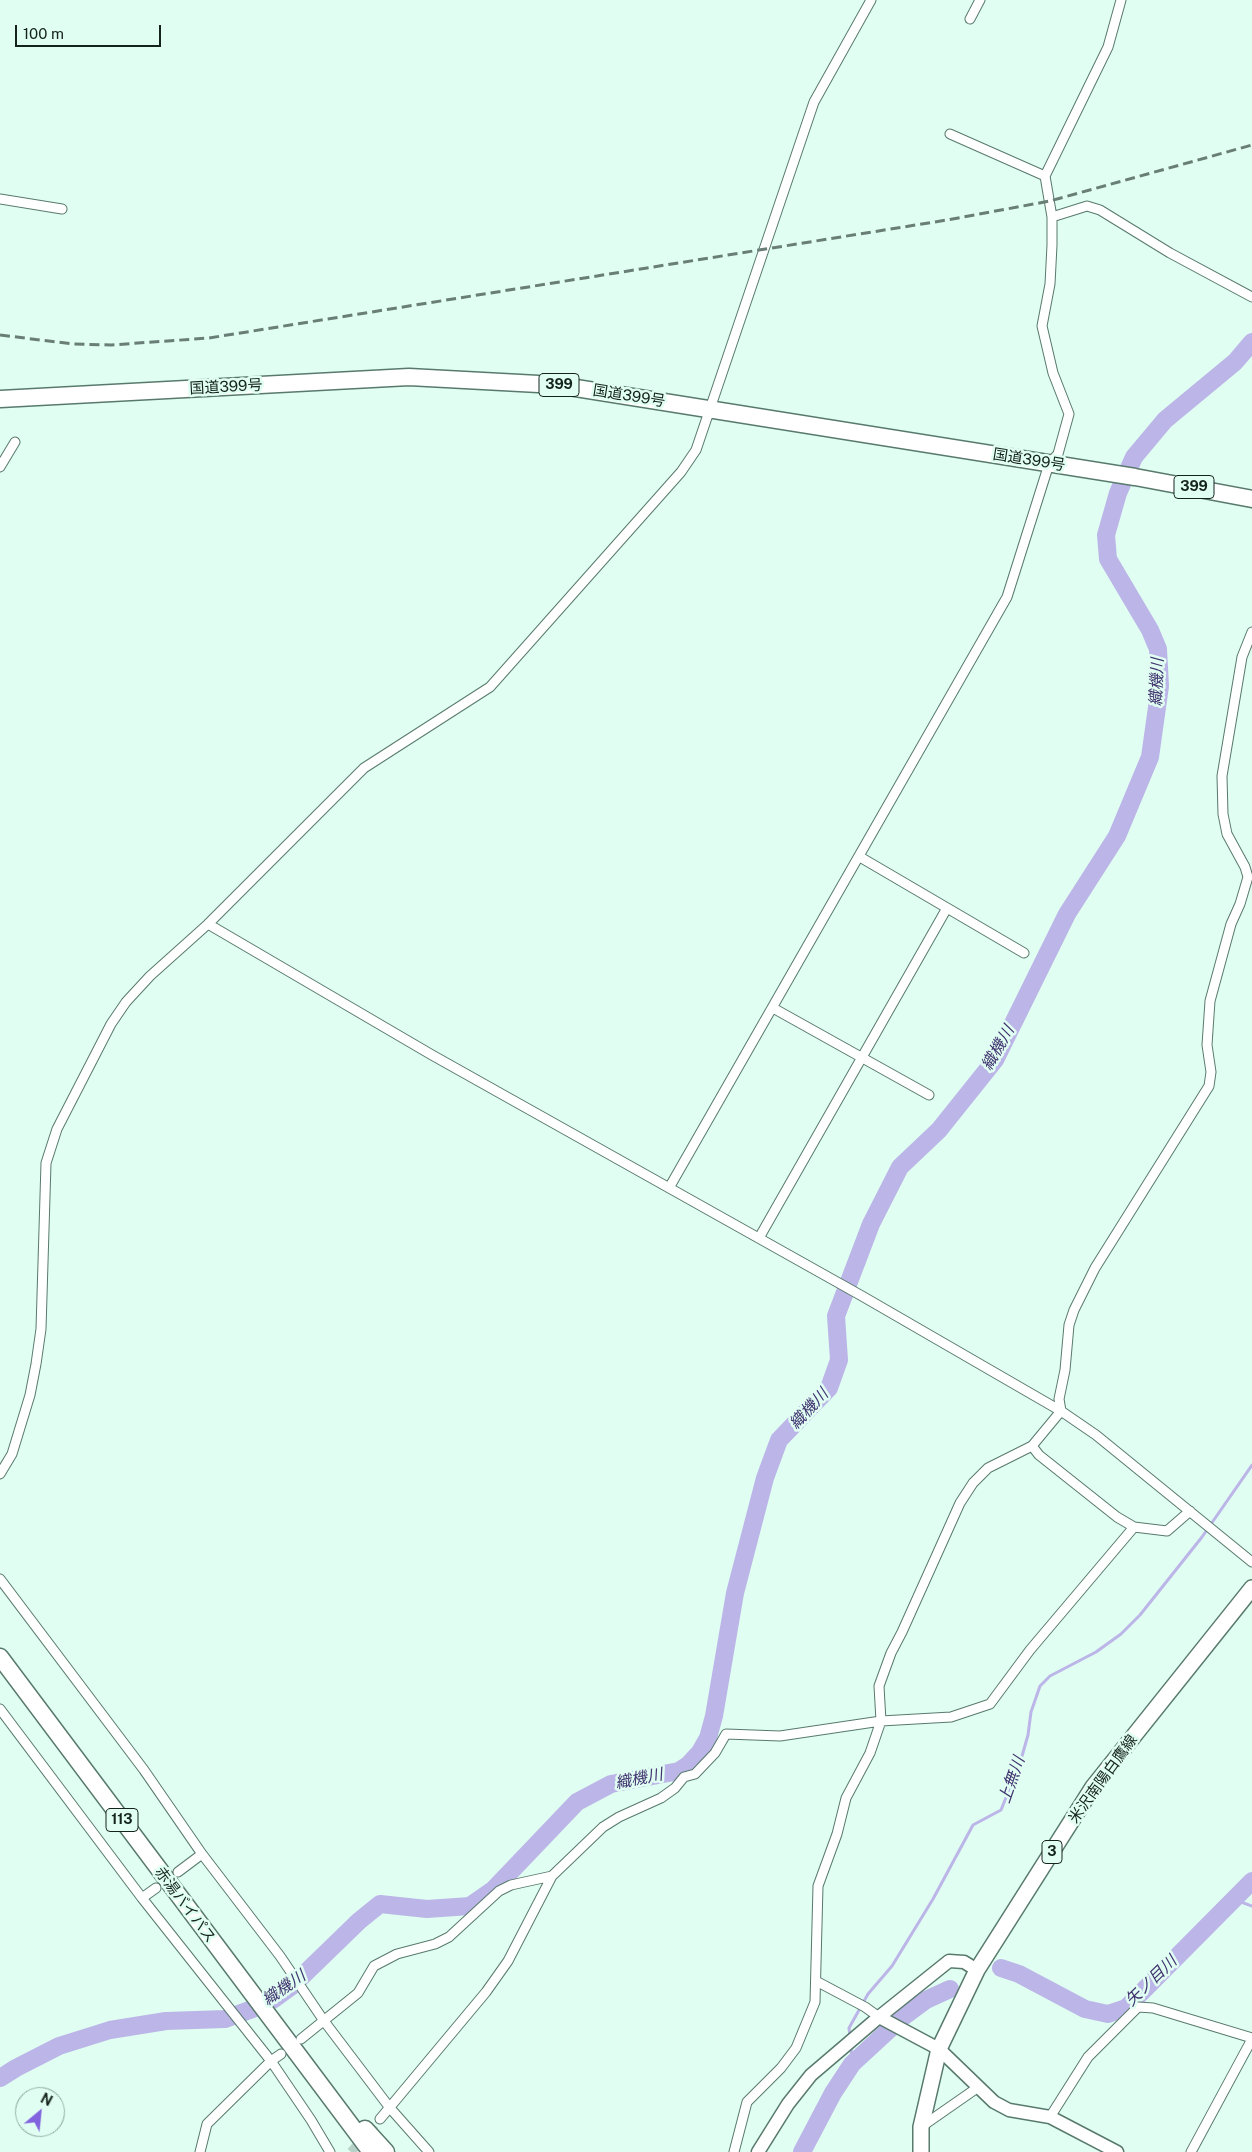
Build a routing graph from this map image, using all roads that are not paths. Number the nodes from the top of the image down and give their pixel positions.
1 (871, 0) edge
2 (980, 0) edge
3 (1121, 0) edge
4 (970, 19) dead end
5 (950, 134) dead end
6 (1045, 176) junction
7 (0, 199) edge
8 (62, 209) dead end
9 (1052, 216) junction
10 (1252, 297) edge
11 (0, 399) edge
12 (709, 409) junction
13 (15, 442) dead end
14 (1049, 464) junction
15 (0, 467) edge
16 (1252, 499) edge
17 (1252, 632) edge
18 (860, 857) junction
19 (947, 908) junction
20 (208, 924) junction
21 (1024, 953) dead end
22 (774, 1008) junction
23 (861, 1057) junction
24 (930, 1095) dead end
25 (669, 1188) junction
26 (759, 1238) junction
27 (1061, 1411) junction
28 (1032, 1446) junction
29 (0, 1474) edge
30 (1190, 1510) junction
31 (1134, 1527) junction
32 (1252, 1562) edge
33 (0, 1579) edge
34 (1252, 1588) edge
35 (0, 1657) edge
36 (0, 1709) edge
37 (880, 1721) junction
38 (202, 1854) junction
39 (178, 1872) dead end
40 (552, 1876) junction
41 (156, 1888) dead end
42 (142, 1898) junction
43 (977, 1970) junction
44 (816, 1981) junction
45 (884, 2020) junction
46 (324, 2021) junction
47 (301, 2039) dead end
48 (1252, 2039) edge
49 (939, 2049) junction
50 (280, 2054) dead end
51 (270, 2061) junction
52 (302, 2061) junction
53 (977, 2088) junction
54 (390, 2108) junction
55 (1050, 2118) junction
56 (380, 2119) tunnel mouth
57 (921, 2127) junction
58 (200, 2152) edge
59 (330, 2152) edge
60 (371, 2152) edge
61 (386, 2152) edge
62 (429, 2152) edge
63 (734, 2152) edge
64 (758, 2152) edge
65 (920, 2152) edge
66 (1117, 2152) edge
67 (1191, 2152) edge

1 - 12 street
2 - 4 street
3 - 6 street
5 - 6 street
6 - 9 street
7 - 8 street
9 - 10 street
9 - 14 street
11 - 12 highway, 国道399号 / 399
12 - 14 highway, 国道399号 / 399
12 - 20 street
13 - 15 street
14 - 16 highway, 国道399号 / 399
14 - 18 street
17 - 27 street
18 - 19 street
18 - 22 street
19 - 21 street
19 - 23 street
20 - 25 street
20 - 29 street
22 - 23 street
22 - 25 street
23 - 24 street
23 - 26 street
25 - 26 street
26 - 27 street
27 - 28 street
27 - 30 street
28 - 31 street
28 - 37 street
30 - 31 street
30 - 32 street
31 - 37 street
33 - 38 street
34 - 43 main road, 米沢南陽白鷹線 / 3
35 - 52 highway, 赤湯バイパス / 113
36 - 42 street
37 - 40 street
37 - 44 street
38 - 39 street
38 - 46 street
40 - 46 street
40 - 54 street
41 - 42 street
42 - 51 street
43 - 45 street
43 - 49 main road, 米沢南陽白鷹線 / 3
44 - 45 street
44 - 63 street
45 - 49 street
45 - 64 street
46 - 47 street
46 - 54 street
48 - 55 street
48 - 67 street
49 - 53 street
49 - 57 main road, 米沢南陽白鷹線 / 3
50 - 51 street
51 - 58 street
51 - 59 street
52 - 60 highway, 赤湯バイパス / 113
52 - 61 highway
53 - 55 street
53 - 57 street
54 - 56 street
54 - 62 street
55 - 66 street
57 - 65 main road, 米沢南陽白鷹線 / 3

